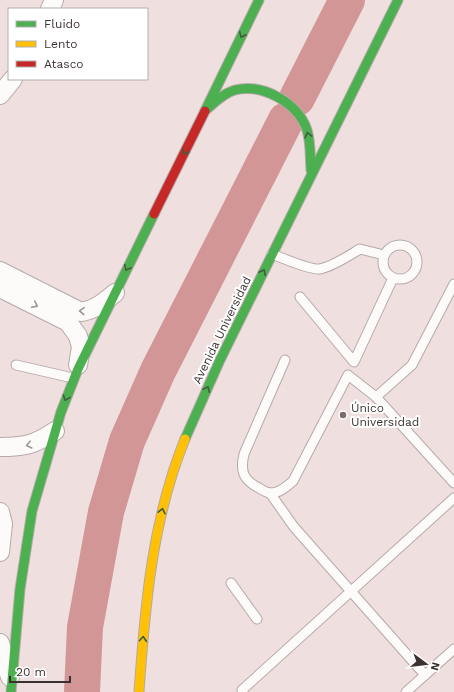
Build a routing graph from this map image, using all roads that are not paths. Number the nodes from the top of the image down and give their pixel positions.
1 (259, 0) edge
2 (398, 0) edge
3 (12, 80) edge
4 (0, 95) edge
5 (205, 110) junction
6 (311, 173) junction
7 (272, 254) junction
8 (384, 255) junction
9 (0, 271) edge
10 (393, 278) junction
11 (454, 284) edge
12 (0, 288) edge
13 (115, 293) junction
14 (300, 297) dead end
15 (285, 360) dead end
16 (16, 364) dead end
17 (75, 373) junction
18 (376, 397) junction
19 (55, 431) junction
20 (0, 447) edge
21 (454, 483) edge
22 (270, 493) junction
23 (454, 498) edge
24 (0, 512) edge
25 (0, 552) edge
26 (231, 583) dead end
27 (351, 591) junction
28 (257, 619) dead end
29 (0, 643) edge
30 (454, 649) edge
31 (425, 675) junction
32 (11, 687) edge
33 (139, 692) edge
34 (243, 692) edge
35 (406, 692) edge

1 -> 5 main road
2 - 6 main road, Avenida Universidad
3 - 4 street
6 -> 5 main road
5 -> 13 main road
6 - 7 main road, Avenida Universidad
7 - 8 lane
33 -> 7 main road, Avenida Universidad
8 - 10 lane
8 - 10 lane
13 -> 9 street
10 - 14 lane
11 - 18 lane
12 -> 17 street
13 - 17 main road
15 - 22 lane
16 - 17 lane
17 -> 19 main road
18 - 21 lane
18 - 22 lane
19 -> 20 street
19 - 32 main road
22 - 27 lane
23 - 27 lane
24 - 25 street
26 - 28 lane
27 - 31 lane
27 - 34 lane
29 - 32 street
30 - 31 lane
31 - 35 lane

